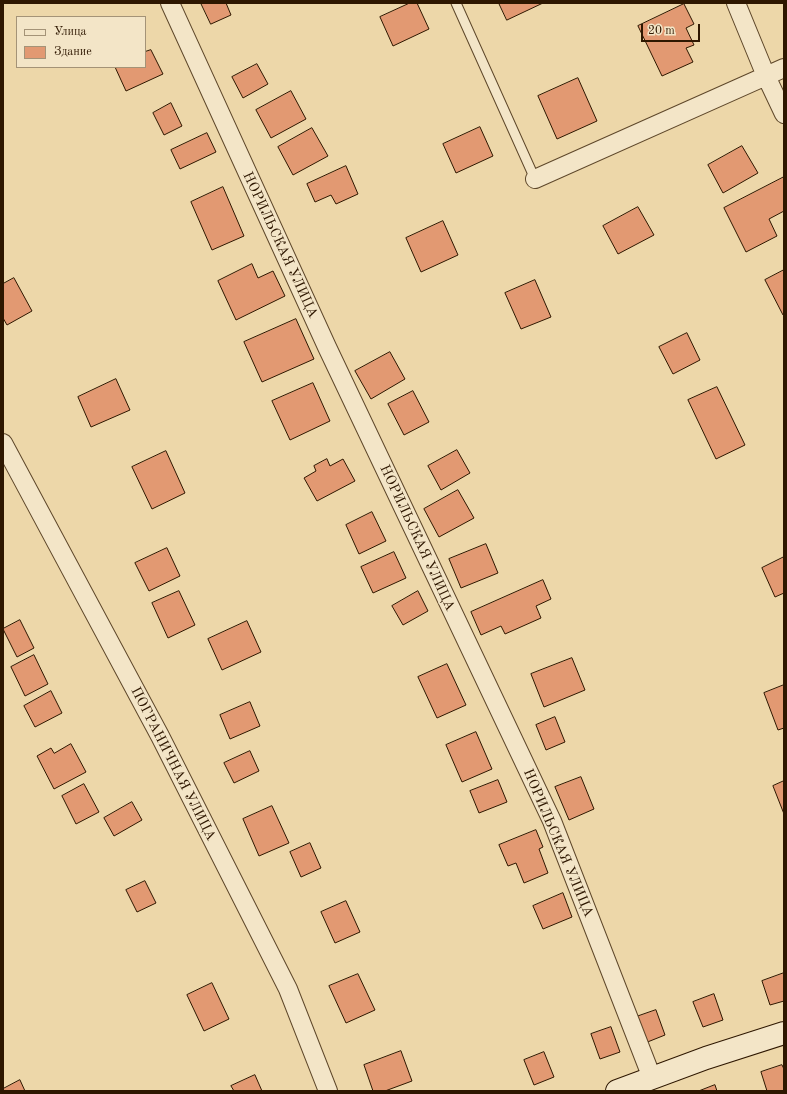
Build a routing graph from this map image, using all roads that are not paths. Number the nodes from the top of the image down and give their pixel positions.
1 (170, 3) edge
2 (456, 3) edge
3 (736, 3) edge
4 (784, 68) edge
5 (766, 76) junction
6 (784, 114) edge
7 (535, 179) joint
8 (3, 443) edge
9 (784, 1033) edge
10 (652, 1078) junction
11 (328, 1091) edge
12 (617, 1091) edge

1 - 10 street, НОРИЛЬСКАЯ УЛИЦА
2 - 7 lane
3 - 5 street
4 - 5 street
5 - 6 street
5 - 7 street
8 - 11 street, ПОГРАНИЧНАЯ УЛИЦА
9 - 10 main road
10 - 12 main road

